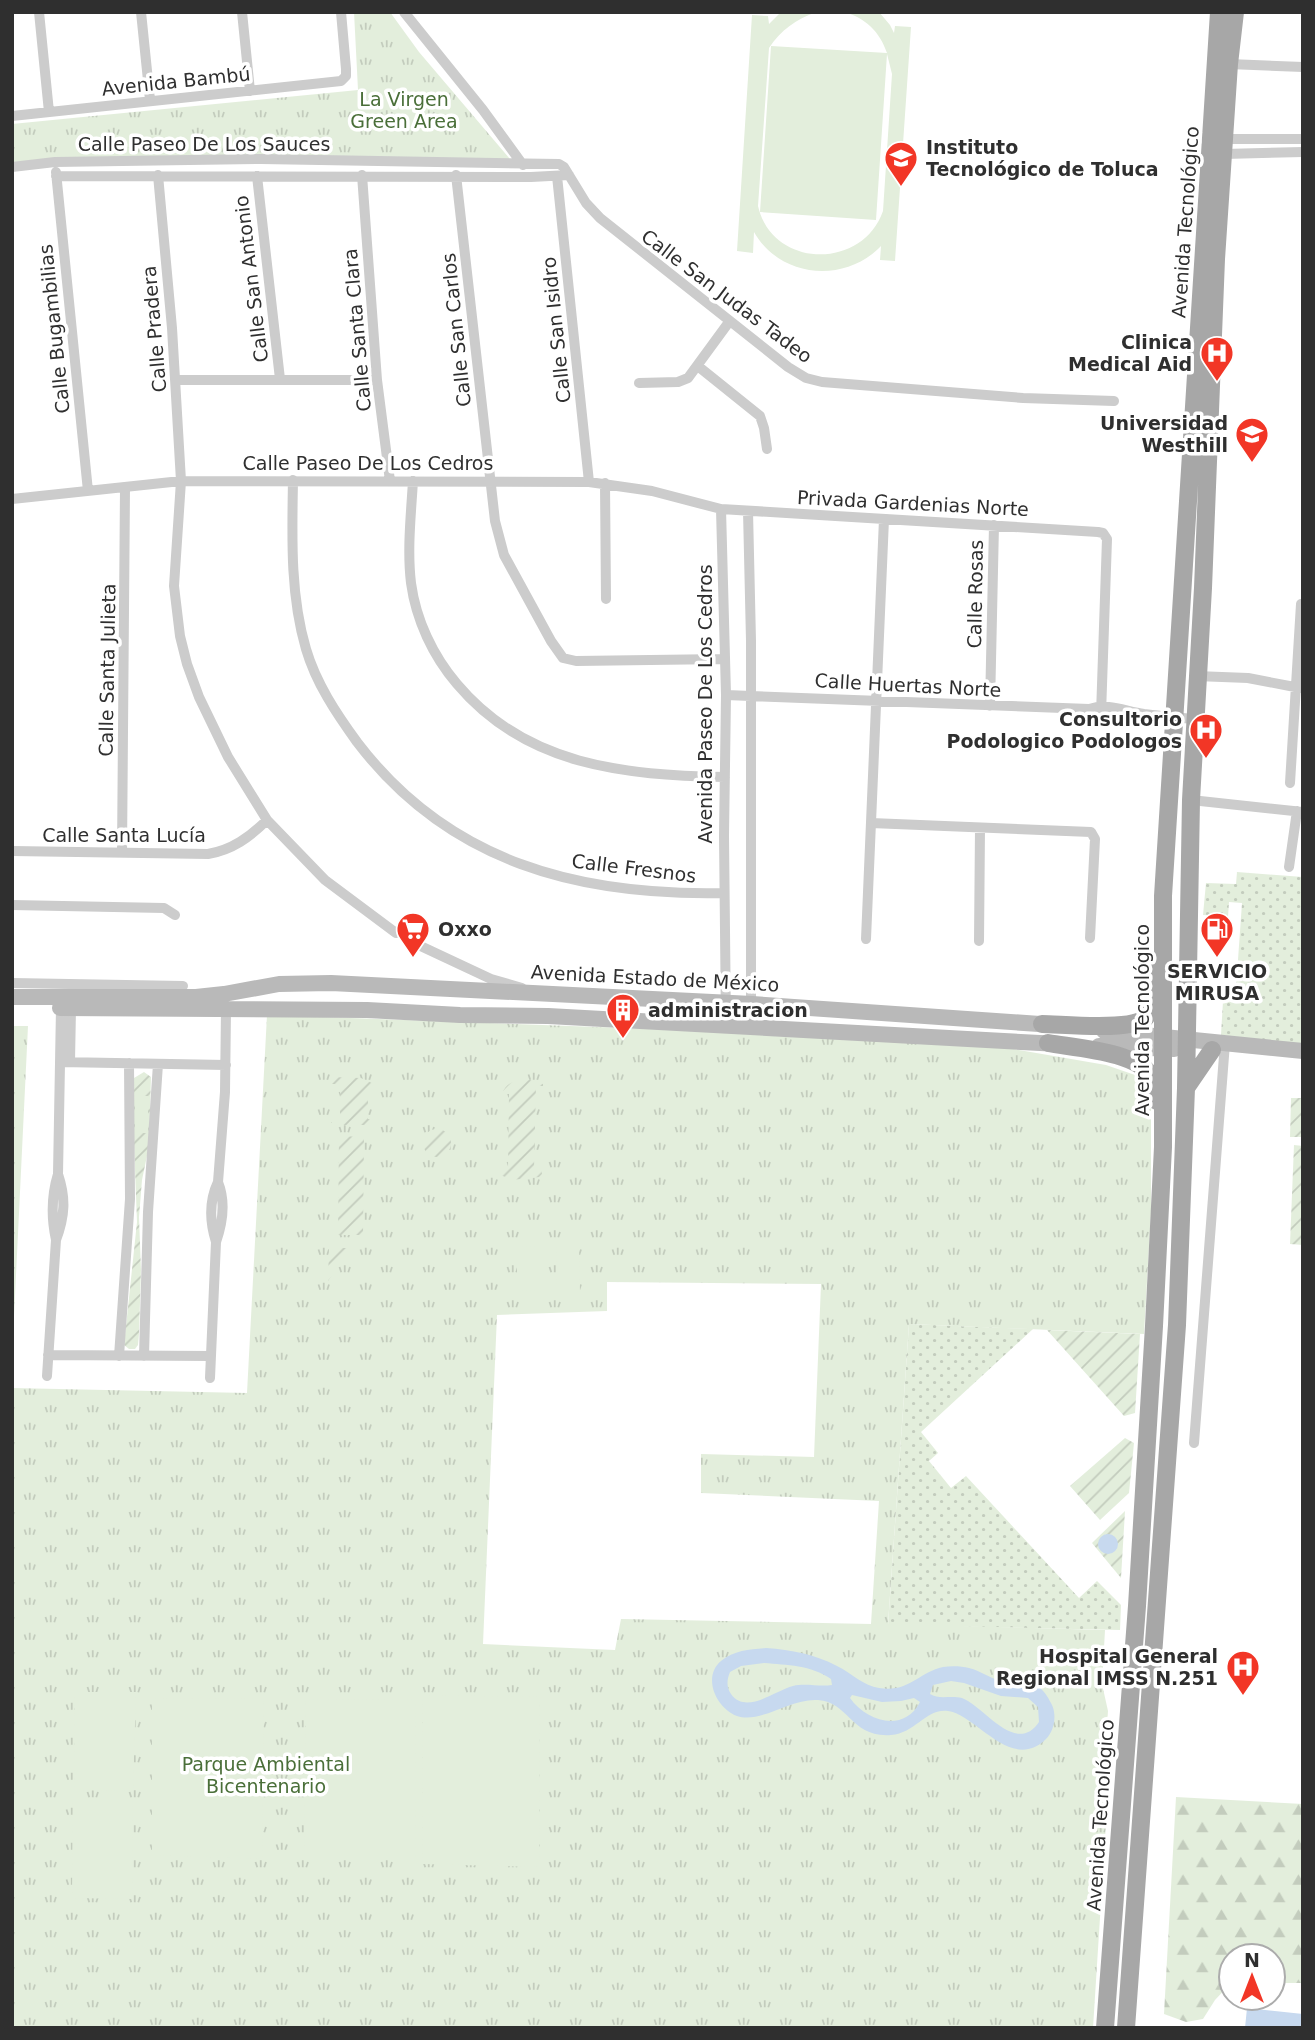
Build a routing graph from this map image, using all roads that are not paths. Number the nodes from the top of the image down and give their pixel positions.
1 (39, 12) edge
2 (141, 12) edge
3 (242, 12) edge
4 (341, 12) edge
5 (404, 12) edge
6 (1219, 12) edge
7 (1235, 12) edge
8 (1229, 64) junction
9 (1303, 67) edge
10 (250, 91) junction
11 (150, 100) junction
12 (49, 112) junction
13 (12, 116) edge
14 (1300, 139) edge
15 (1231, 146) junction
16 (1301, 152) edge
17 (55, 162) junction
18 (521, 162) junction
19 (12, 167) edge
20 (563, 172) junction
21 (158, 175) junction
22 (362, 175) junction
23 (456, 175) junction
24 (57, 176) junction
25 (257, 176) junction
26 (531, 177) junction
27 (729, 322) junction
28 (699, 367) junction
29 (280, 379) junction
30 (176, 380) junction
31 (377, 380) junction
32 (639, 383) dead end
33 (1114, 401) dead end
34 (767, 449) dead end
35 (293, 480) junction
36 (181, 481) junction
37 (390, 481) junction
38 (413, 481) junction
39 (490, 481) junction
40 (589, 482) junction
41 (605, 483) junction
42 (125, 488) junction
43 (88, 491) junction
44 (12, 499) edge
45 (721, 509) junction
46 (748, 511) junction
47 (12, 512) edge
48 (884, 519) junction
49 (994, 525) junction
50 (606, 599) dead end
51 (1301, 604) dead end
52 (724, 659) junction
53 (1196, 676) junction
54 (1299, 688) edge
55 (726, 695) junction
56 (751, 695) junction
57 (877, 701) junction
58 (990, 706) junction
59 (1101, 710) junction
60 (1175, 718) junction
61 (1195, 719) junction
62 (724, 777) junction
63 (1290, 783) dead end
64 (1191, 800) junction
65 (1300, 811) edge
66 (267, 820) junction
67 (871, 823) junction
68 (980, 828) junction
69 (12, 851) edge
70 (122, 853) junction
71 (1289, 867) dead end
72 (724, 893) junction
73 (1163, 896) junction
74 (12, 905) edge
75 (175, 915) dead end
76 (396, 933) dead end
77 (1090, 938) dead end
78 (866, 939) dead end
79 (979, 941) dead end
80 (412, 942) dead end
81 (12, 983) edge
82 (183, 986) dead end
83 (537, 993) junction
84 (12, 997) edge
85 (628, 998) junction
86 (653, 999) junction
87 (726, 1002) junction
88 (752, 1004) junction
89 (12, 1007) edge
90 (66, 1008) junction
91 (226, 1009) junction
92 (622, 1020) junction
93 (647, 1021) junction
94 (1041, 1024) junction
95 (726, 1025) junction
96 (751, 1026) junction
97 (1048, 1043) junction
98 (1164, 1044) junction
99 (1186, 1044) junction
100 (1220, 1048) junction
101 (1298, 1051) edge
102 (65, 1062) junction
103 (129, 1063) junction
104 (158, 1064) junction
105 (226, 1065) junction
106 (1186, 1088) junction
107 (1163, 1147) junction
108 (48, 1355) junction
109 (119, 1356) junction
110 (144, 1356) junction
111 (211, 1356) junction
112 (47, 1376) dead end
113 (211, 1378) dead end
114 (1194, 1443) dead end
115 (1105, 2024) edge
116 (1126, 2024) edge

1 - 12 street
2 - 11 street
3 - 10 street
4 - 10 street, Avenida Bambú
5 - 18 street
6 - 60 main road, Avenida Tecnológico
7 - 8 main road, Avenida Tecnológico
8 - 9 street
8 - 15 main road, Avenida Tecnológico
10 - 11 street, Avenida Bambú
11 - 12 street, Avenida Bambú
12 - 13 street, Avenida Bambú
14 - 15 street
14 - 16 street
15 - 16 street
15 - 53 main road, Avenida Tecnológico
17 - 18 street, Calle Paseo De Los Sauces
17 - 19 street, Calle Paseo De Los Sauces
17 - 24 street, Calle Bugambilias
18 - 20 street, Calle Paseo De Los Sauces
18 - 26 street
20 - 26 street, Calle Paseo De Los Sauces
20 - 27 street, Calle San Judas Tadeo
20 - 40 street, Calle San Isidro
21 - 24 street, Calle Paseo De Los Sauces
21 - 25 street, Calle Paseo De Los Sauces
21 - 30 street, Calle Pradera
22 - 23 street, Calle Paseo De Los Sauces
22 - 25 street, Calle Paseo De Los Sauces
22 - 31 street, Calle Santa Clara
23 - 26 street, Calle Paseo De Los Sauces
23 - 39 street, Calle San Carlos
24 - 43 street, Calle Bugambilias
25 - 29 street, Calle San Antonio
27 - 28 street
27 - 33 street, Calle San Judas Tadeo
28 - 32 street
28 - 34 street
29 - 30 street
29 - 31 street
30 - 36 street, Calle Pradera
31 - 37 street, Calle Santa Clara
35 - 36 street, Calle Paseo De Los Cedros
35 - 37 street, Calle Paseo De Los Cedros
35 - 72 street, Calle Fresnos
36 - 42 street, Calle Paseo De Los Cedros
36 - 66 street, Calle Pradera
37 - 38 street, Calle Paseo De Los Cedros
38 - 39 street, Calle Paseo De Los Cedros
38 - 62 street
39 - 40 street, Calle Paseo De Los Cedros
39 - 52 street, Calle San Carlos
40 - 41 street, Calle Paseo De Los Cedros
41 - 45 street, Calle Paseo De Los Cedros
41 - 50 street
42 - 43 street, Calle Paseo De Los Cedros
42 - 70 street, Calle Santa Julieta
43 - 44 street, Calle Paseo De Los Cedros
44 - 47 street
45 - 46 street, Privada Gardenias Norte
45 - 52 street, Avenida Paseo De Los Cedros
46 - 48 street, Privada Gardenias Norte
46 - 56 street
48 - 49 street, Privada Gardenias Norte
48 - 57 street
49 - 58 street, Calle Rosas
49 - 59 street, Privada Gardenias Norte
51 - 54 street
52 - 55 street, Avenida Paseo De Los Cedros
53 - 54 street
53 - 61 main road, Avenida Tecnológico
54 - 63 street
55 - 56 street, Calle Huertas Norte
55 - 62 street, Avenida Paseo De Los Cedros
56 - 57 street, Calle Huertas Norte
56 - 88 street
57 - 58 street, Calle Huertas Norte
57 - 67 street
58 - 59 street, Calle Huertas Norte
59 - 60 street, Calle Huertas Norte
60 - 61 street, Calle Huertas Norte
60 - 73 main road, Avenida Tecnológico
61 - 64 main road, Avenida Tecnológico
62 - 72 street, Avenida Paseo De Los Cedros
64 - 65 street
64 - 99 main road, Avenida Tecnológico
65 - 71 street
66 - 70 street, Calle Santa Lucía
66 - 76 street, Calle Pradera
67 - 68 street
67 - 78 street
68 - 77 street
68 - 79 street
69 - 70 street, Calle Santa Lucía
72 - 87 street, Avenida Paseo De Los Cedros
73 - 94 main road
73 - 98 main road, Avenida Tecnológico
74 - 75 street
80 - 83 street
81 - 82 street
83 - 84 main road, Avenida Estado de México
83 - 85 main road, Avenida Estado de México
85 - 86 main road, Avenida Estado de México
85 - 92 main road
86 - 87 main road, Avenida Estado de México
86 - 93 main road
87 - 88 main road, Avenida Estado de México
87 - 95 street, Avenida Paseo De Los Cedros
88 - 94 main road, Avenida Estado de México
88 - 96 street
89 - 90 main road, Avenida Estado de México
90 - 91 main road, Avenida Estado de México
90 - 102 street
91 - 92 main road, Avenida Estado de México
91 - 105 street
92 - 93 main road, Avenida Estado de México
93 - 95 main road, Avenida Estado de México
94 - 98 main road, Avenida Estado de México
95 - 96 main road, Avenida Estado de México
96 - 97 main road, Avenida Estado de México
97 - 98 main road, Avenida Estado de México
97 - 107 main road
98 - 99 main road, Avenida Estado de México
98 - 107 main road, Avenida Tecnológico
99 - 100 main road, Avenida Estado de México
99 - 106 main road, Avenida Tecnológico
100 - 101 main road, Avenida Estado de México
100 - 106 main road
100 - 114 street
102 - 103 street
102 - 108 street
103 - 104 street
103 - 109 street
104 - 105 street
104 - 110 street
105 - 111 street
106 - 116 main road, Avenida Tecnológico
107 - 115 main road, Avenida Tecnológico
108 - 109 street
108 - 112 street
109 - 110 street
110 - 111 street
111 - 113 street
115 - 116 main road

